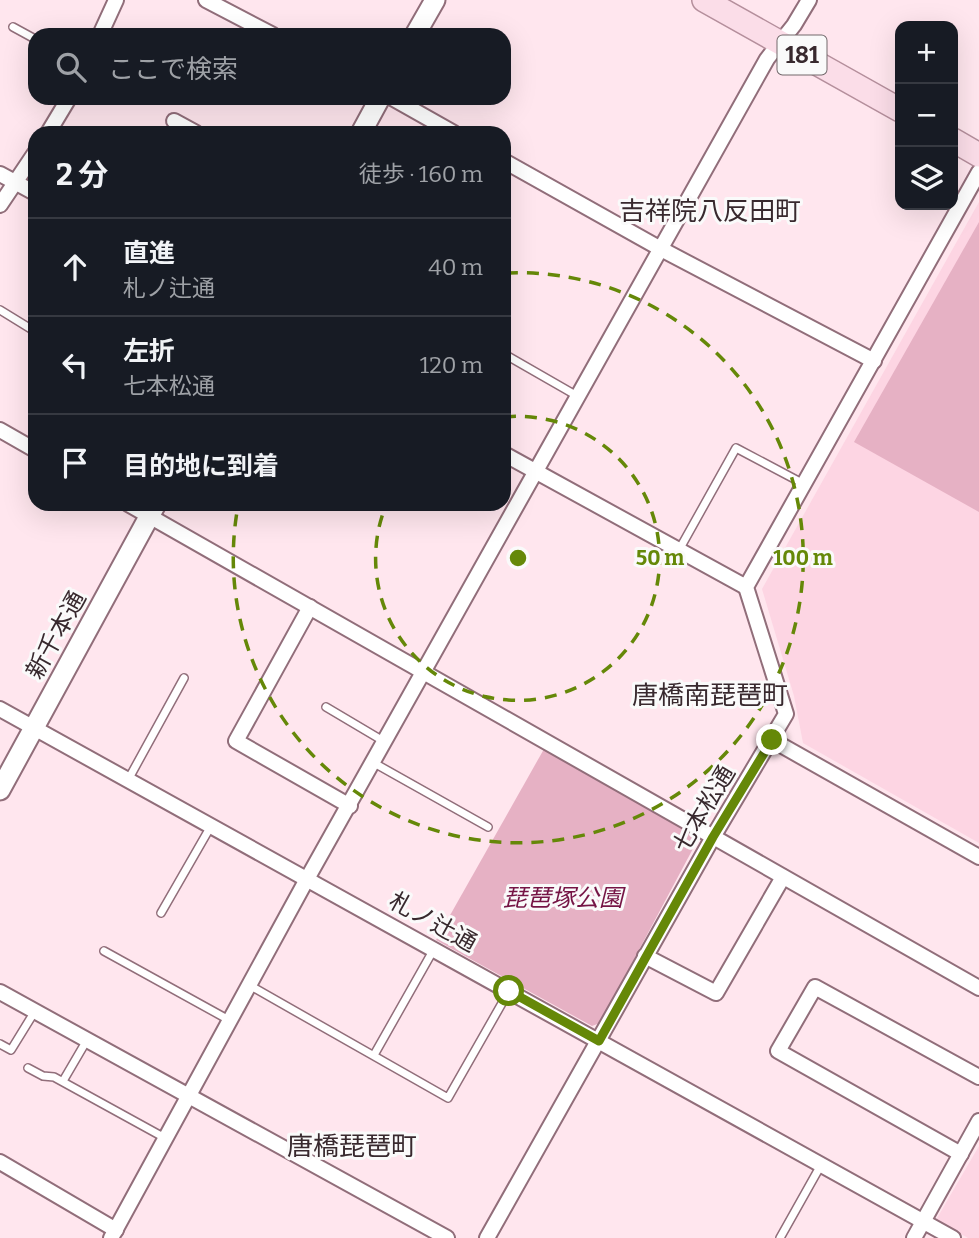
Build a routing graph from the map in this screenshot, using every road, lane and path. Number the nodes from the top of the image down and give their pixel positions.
1 (116, 0) edge
2 (206, 0) edge
3 (435, 0) edge
4 (704, 0) edge
5 (809, 0) edge
6 (13, 27) dead end
7 (103, 28) edge
8 (260, 28) edge
9 (419, 28) edge
10 (28, 35) edge
11 (780, 42) junction
12 (65, 105) edge
13 (376, 105) edge
14 (404, 105) edge
15 (895, 107) edge
16 (174, 121) dead end
17 (52, 126) edge
18 (183, 126) edge
19 (365, 126) edge
20 (442, 126) edge
21 (958, 143) edge
22 (979, 155) edge
23 (28, 164) edge
24 (511, 165) edge
25 (979, 172) edge
26 (0, 174) edge
27 (16, 183) junction
28 (28, 189) edge
29 (0, 205) edge
30 (661, 249) junction
31 (0, 310) edge
32 (28, 327) edge
33 (511, 358) edge
34 (874, 362) junction
35 (579, 397) junction
36 (0, 430) edge
37 (28, 446) edge
38 (511, 458) edge
39 (537, 472) junction
40 (804, 484) junction
41 (152, 511) edge
42 (155, 511) edge
43 (679, 550) junction
44 (746, 587) junction
45 (310, 607) junction
46 (425, 672) junction
47 (184, 678) dead end
48 (326, 707) dead end
49 (0, 709) edge
50 (35, 729) junction
51 (772, 740) junction
52 (386, 742) junction
53 (374, 763) junction
54 (128, 780) junction
55 (0, 790) edge
56 (349, 806) junction
57 (211, 826) junction
58 (488, 827) dead end
59 (713, 837) junction
60 (979, 857) edge
61 (783, 877) junction
62 (307, 878) junction
63 (161, 913) dead end
64 (434, 949) junction
65 (104, 951) dead end
66 (645, 956) junction
67 (249, 985) junction
68 (979, 988) edge
69 (509, 991) junction
70 (0, 992) edge
71 (35, 1011) junction
72 (230, 1020) junction
73 (87, 1039) junction
74 (599, 1041) junction
75 (0, 1044) edge
76 (374, 1055) junction
77 (28, 1069) dead end
78 (979, 1077) edge
79 (63, 1082) junction
80 (189, 1096) junction
81 (979, 1121) edge
82 (166, 1138) junction
83 (961, 1154) junction
84 (0, 1162) edge
85 (822, 1165) junction
86 (923, 1222) junction
87 (113, 1234) edge
88 (447, 1238) edge
89 (487, 1238) edge
90 (780, 1238) edge
91 (914, 1238) edge
92 (953, 1238) edge

1 - 7 street
2 - 8 street
3 - 9 street
4 - 11 main road, 181
5 - 11 street
6 - 10 lane
11 - 15 main road, 181
11 - 30 street
12 - 17 street
13 - 19 street
14 - 20 street
16 - 18 street
21 - 22 main road
23 - 27 street
24 - 30 street
25 - 34 street
26 - 27 street
27 - 28 street
27 - 29 street
30 - 34 street
30 - 35 street
31 - 32 lane
33 - 35 lane
34 - 40 street
35 - 39 street
36 - 37 street
38 - 39 street
39 - 43 street
39 - 46 street
40 - 43 lane
40 - 44 street
41 - 50 street, 新千本通
42 - 45 street
43 - 44 street
44 - 51 street, 七本松通
45 - 46 street
45 - 56 street
46 - 52 street
46 - 59 street
47 - 54 lane
48 - 52 lane
49 - 50 street, 札ノ辻通
50 - 54 street, 札ノ辻通
50 - 55 street, 新千本通
51 - 59 street, 七本松通
51 - 60 street
52 - 53 street
53 - 56 street
53 - 58 lane
54 - 57 street, 札ノ辻通
56 - 62 street
57 - 62 street, 札ノ辻通
57 - 63 lane
59 - 61 street
59 - 66 street, 七本松通
61 - 66 street
61 - 68 street
62 - 64 street, 札ノ辻通
62 - 67 street
64 - 69 street, 札ノ辻通
64 - 76 lane
65 - 72 lane
66 - 74 street, 七本松通
67 - 72 street
67 - 76 lane
69 - 74 street, 札ノ辻通
69 - 76 lane
70 - 71 street
71 - 73 street
71 - 75 lane
72 - 80 street
73 - 79 lane
73 - 80 street
74 - 85 street, 札ノ辻通
74 - 89 street, 七本松通
77 - 79 lane
78 - 83 street
79 - 82 lane
80 - 82 street
80 - 88 street
81 - 83 street
82 - 87 street
83 - 86 street
84 - 87 street
85 - 86 street, 札ノ辻通
85 - 90 lane
86 - 91 street
86 - 92 street, 札ノ辻通

